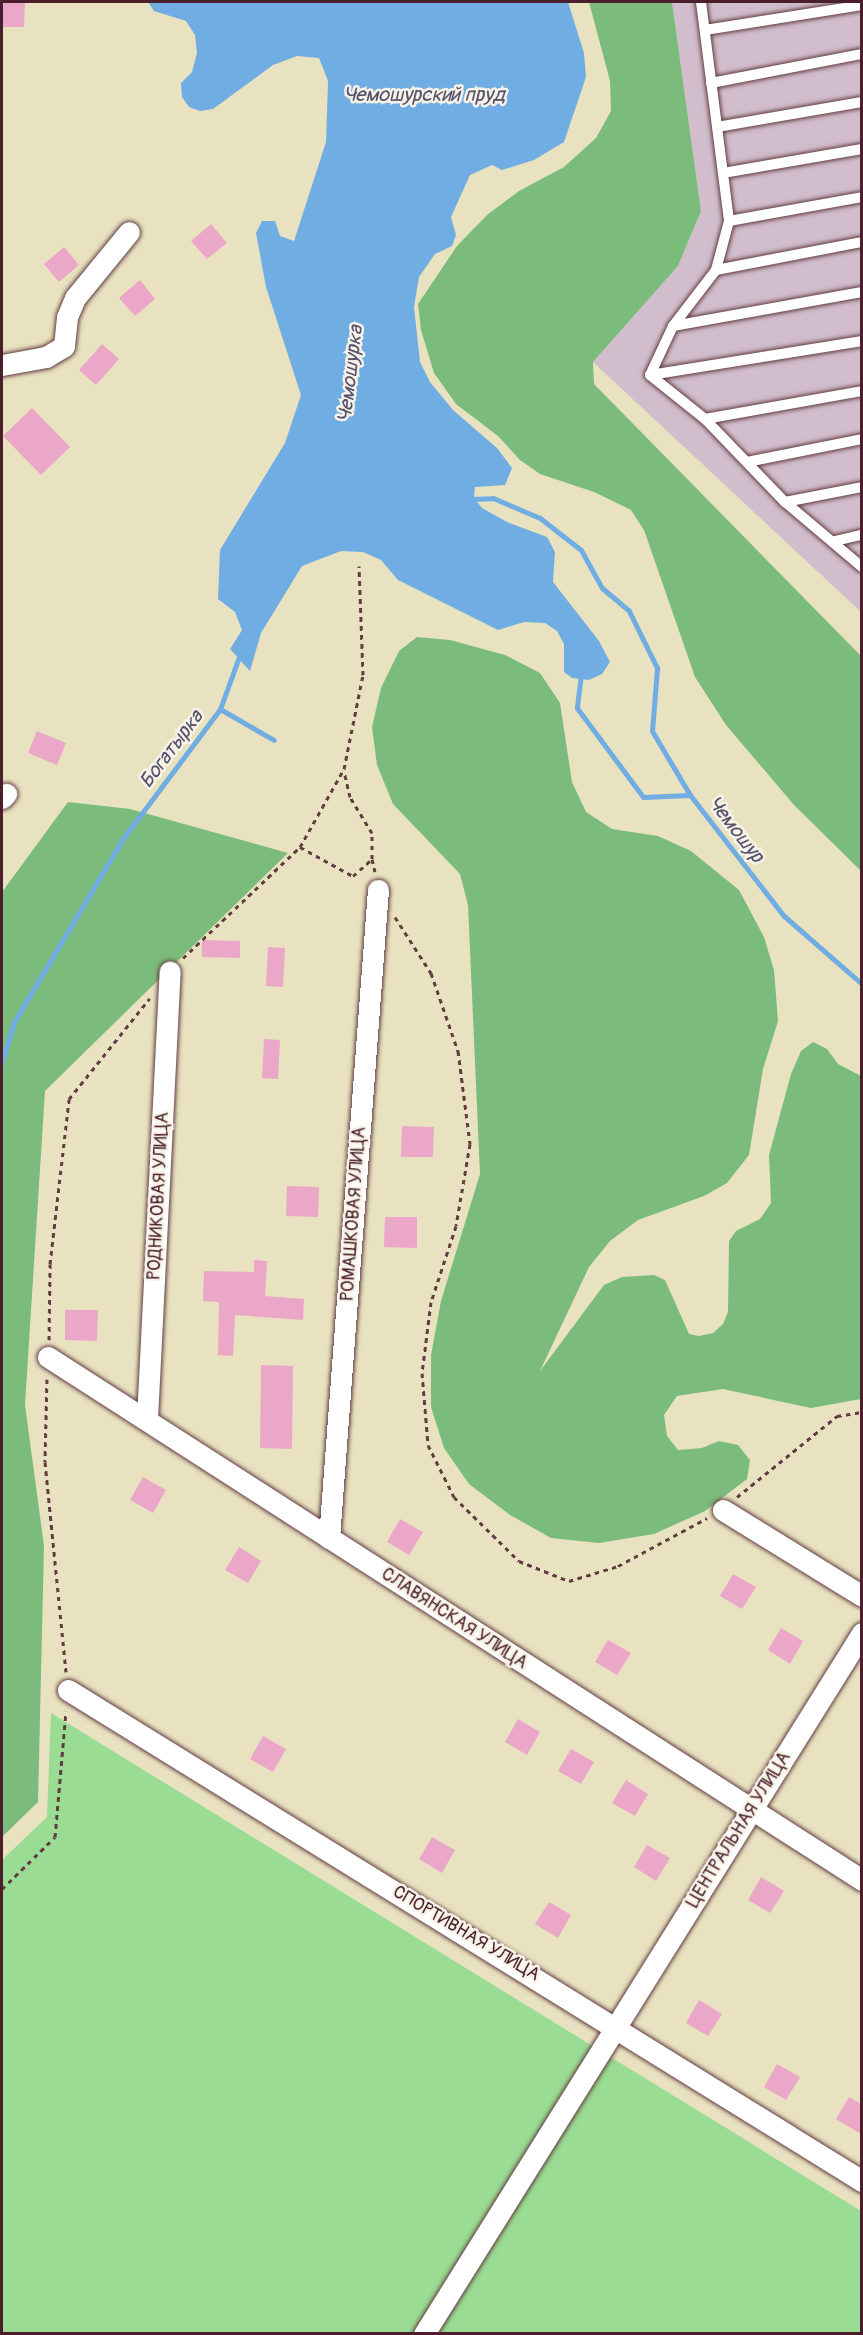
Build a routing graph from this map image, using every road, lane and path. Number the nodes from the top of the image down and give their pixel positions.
1 (701, 2) edge
2 (861, 5) edge
3 (705, 30) junction
4 (861, 54) edge
5 (711, 83) junction
6 (861, 102) edge
7 (717, 127) junction
8 (861, 149) edge
9 (723, 173) junction
10 (861, 198) edge
11 (729, 221) junction
12 (129, 232) dead end
13 (861, 242) edge
14 (716, 270) junction
15 (861, 292) edge
16 (673, 326) junction
17 (861, 341) edge
18 (2, 365) edge
19 (651, 375) junction
20 (861, 391) edge
21 (705, 419) junction
22 (861, 440) edge
23 (747, 462) junction
24 (861, 487) edge
25 (785, 502) junction
26 (861, 535) edge
27 (835, 541) junction
28 (861, 567) edge
29 (344, 770) dead end
30 (300, 848) dead end
31 (378, 890) joint
32 (170, 972) dead end
33 (48, 1357) dead end
34 (861, 1412) edge
35 (147, 1419) junction
36 (723, 1510) junction
37 (329, 1538) junction
38 (861, 1596) edge
39 (861, 1633) edge
40 (68, 1690) dead end
41 (751, 1810) junction
42 (861, 1880) edge
43 (618, 2027) junction
44 (861, 2181) edge
45 (424, 2334) edge

1 - 3 lane
2 - 3 lane
3 - 5 lane
4 - 5 lane
5 - 7 lane
6 - 7 lane
7 - 9 lane
8 - 9 lane
9 - 11 lane
10 - 11 lane
11 - 14 lane
12 - 18 street
13 - 14 lane
14 - 16 lane
15 - 16 lane
16 - 19 lane
17 - 19 lane
19 - 21 lane
20 - 21 lane
21 - 23 lane
22 - 23 lane
23 - 25 lane
24 - 25 lane
25 - 27 lane
26 - 27 lane
27 - 28 lane
29 - 30 path
31 - 36 path
31 - 37 street, РОМАШКОВАЯ УЛИЦА
32 - 35 street, РОДНИКОВАЯ УЛИЦА
33 - 35 street, СЛАВЯНСКАЯ УЛИЦА
34 - 36 path
35 - 37 street, СЛАВЯНСКАЯ УЛИЦА
36 - 38 street
37 - 41 street, СЛАВЯНСКАЯ УЛИЦА
39 - 41 street, ЦЕНТРАЛЬНАЯ УЛИЦА
40 - 43 street, СПОРТИВНАЯ УЛИЦА
41 - 42 street, СЛАВЯНСКАЯ УЛИЦА
41 - 43 street, ЦЕНТРАЛЬНАЯ УЛИЦА
43 - 44 street, СПОРТИВНАЯ УЛИЦА
43 - 45 street, ЦЕНТРАЛЬНАЯ УЛИЦА

